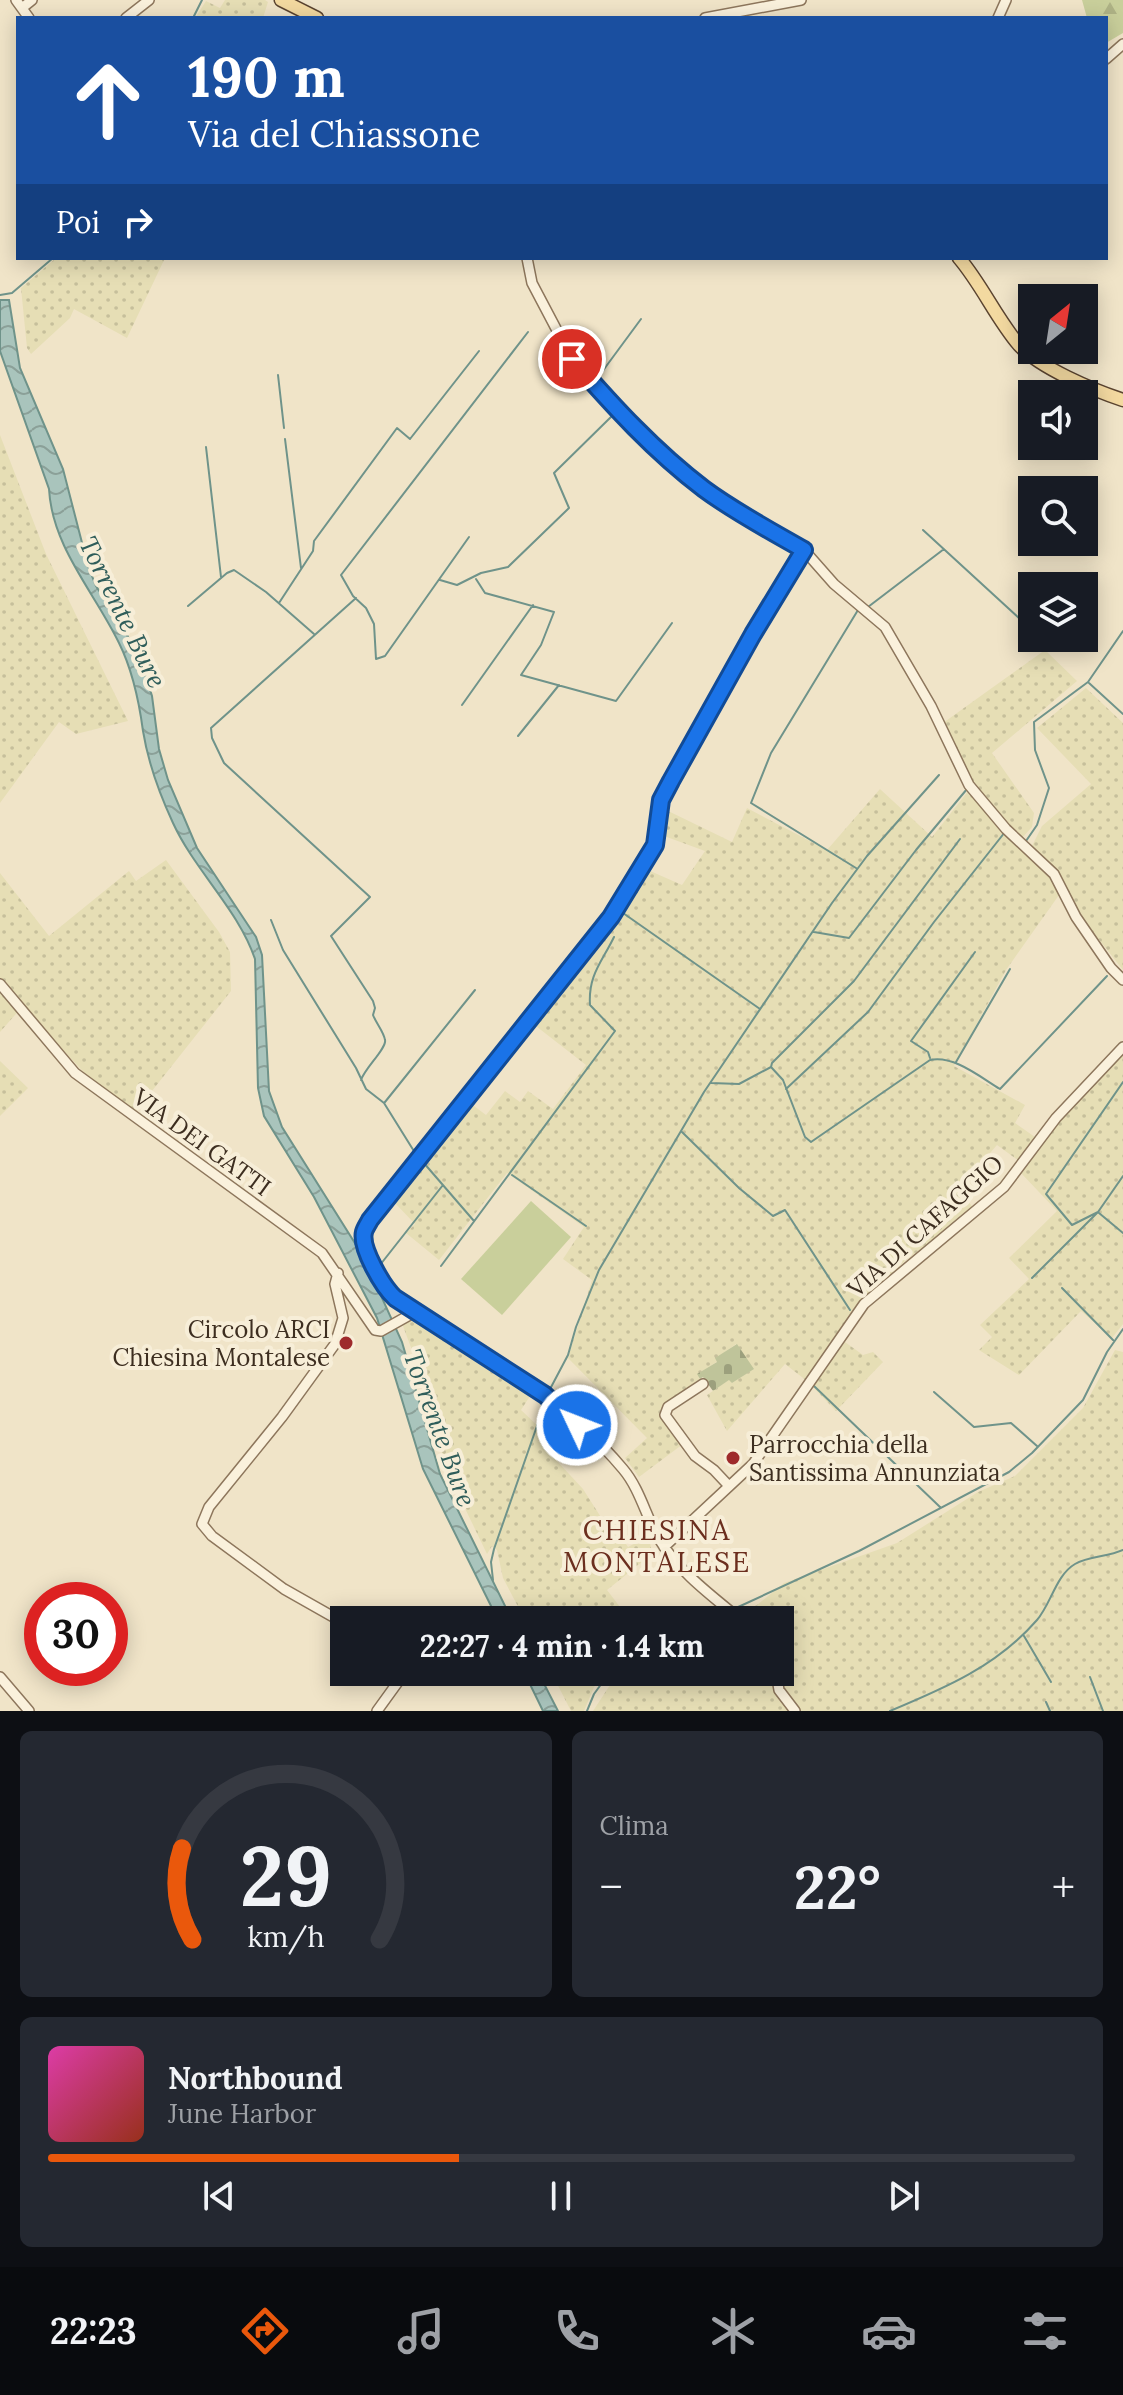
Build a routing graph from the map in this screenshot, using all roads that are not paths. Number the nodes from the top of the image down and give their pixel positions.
1 (32, 0) edge
2 (149, 0) edge
3 (281, 0) edge
4 (801, 0) edge
5 (19, 4) edge
6 (129, 16) edge
7 (313, 16) edge
8 (716, 16) edge
9 (1123, 44) edge
10 (1108, 57) edge
11 (527, 260) edge
12 (961, 260) edge
13 (1123, 400) edge
14 (804, 550) junction
15 (1123, 980) edge
16 (0, 984) edge
17 (1123, 1047) edge
18 (338, 1273) junction
19 (415, 1312) junction
20 (703, 1384) dead end
21 (729, 1486) junction
22 (664, 1547) junction
23 (724, 1606) edge
24 (330, 1615) edge
25 (0, 1677) edge
26 (395, 1686) edge
27 (778, 1686) edge
28 (29, 1711) edge
29 (377, 1711) edge
30 (795, 1711) edge

1 - 5 street
2 - 6 street
3 - 7 main road
4 - 8 street
9 - 10 street
11 - 14 street
12 - 13 main road
14 - 15 street
14 - 19 street
16 - 18 street, VIA DEI GATTI
17 - 21 street, VIA DI CAFAGGIO
18 - 19 street, VIA DEI GATTI
18 - 24 street
19 - 22 street
20 - 21 street
21 - 22 street, VIA DI CAFAGGIO
22 - 23 street
25 - 28 street
26 - 29 street
27 - 30 street

